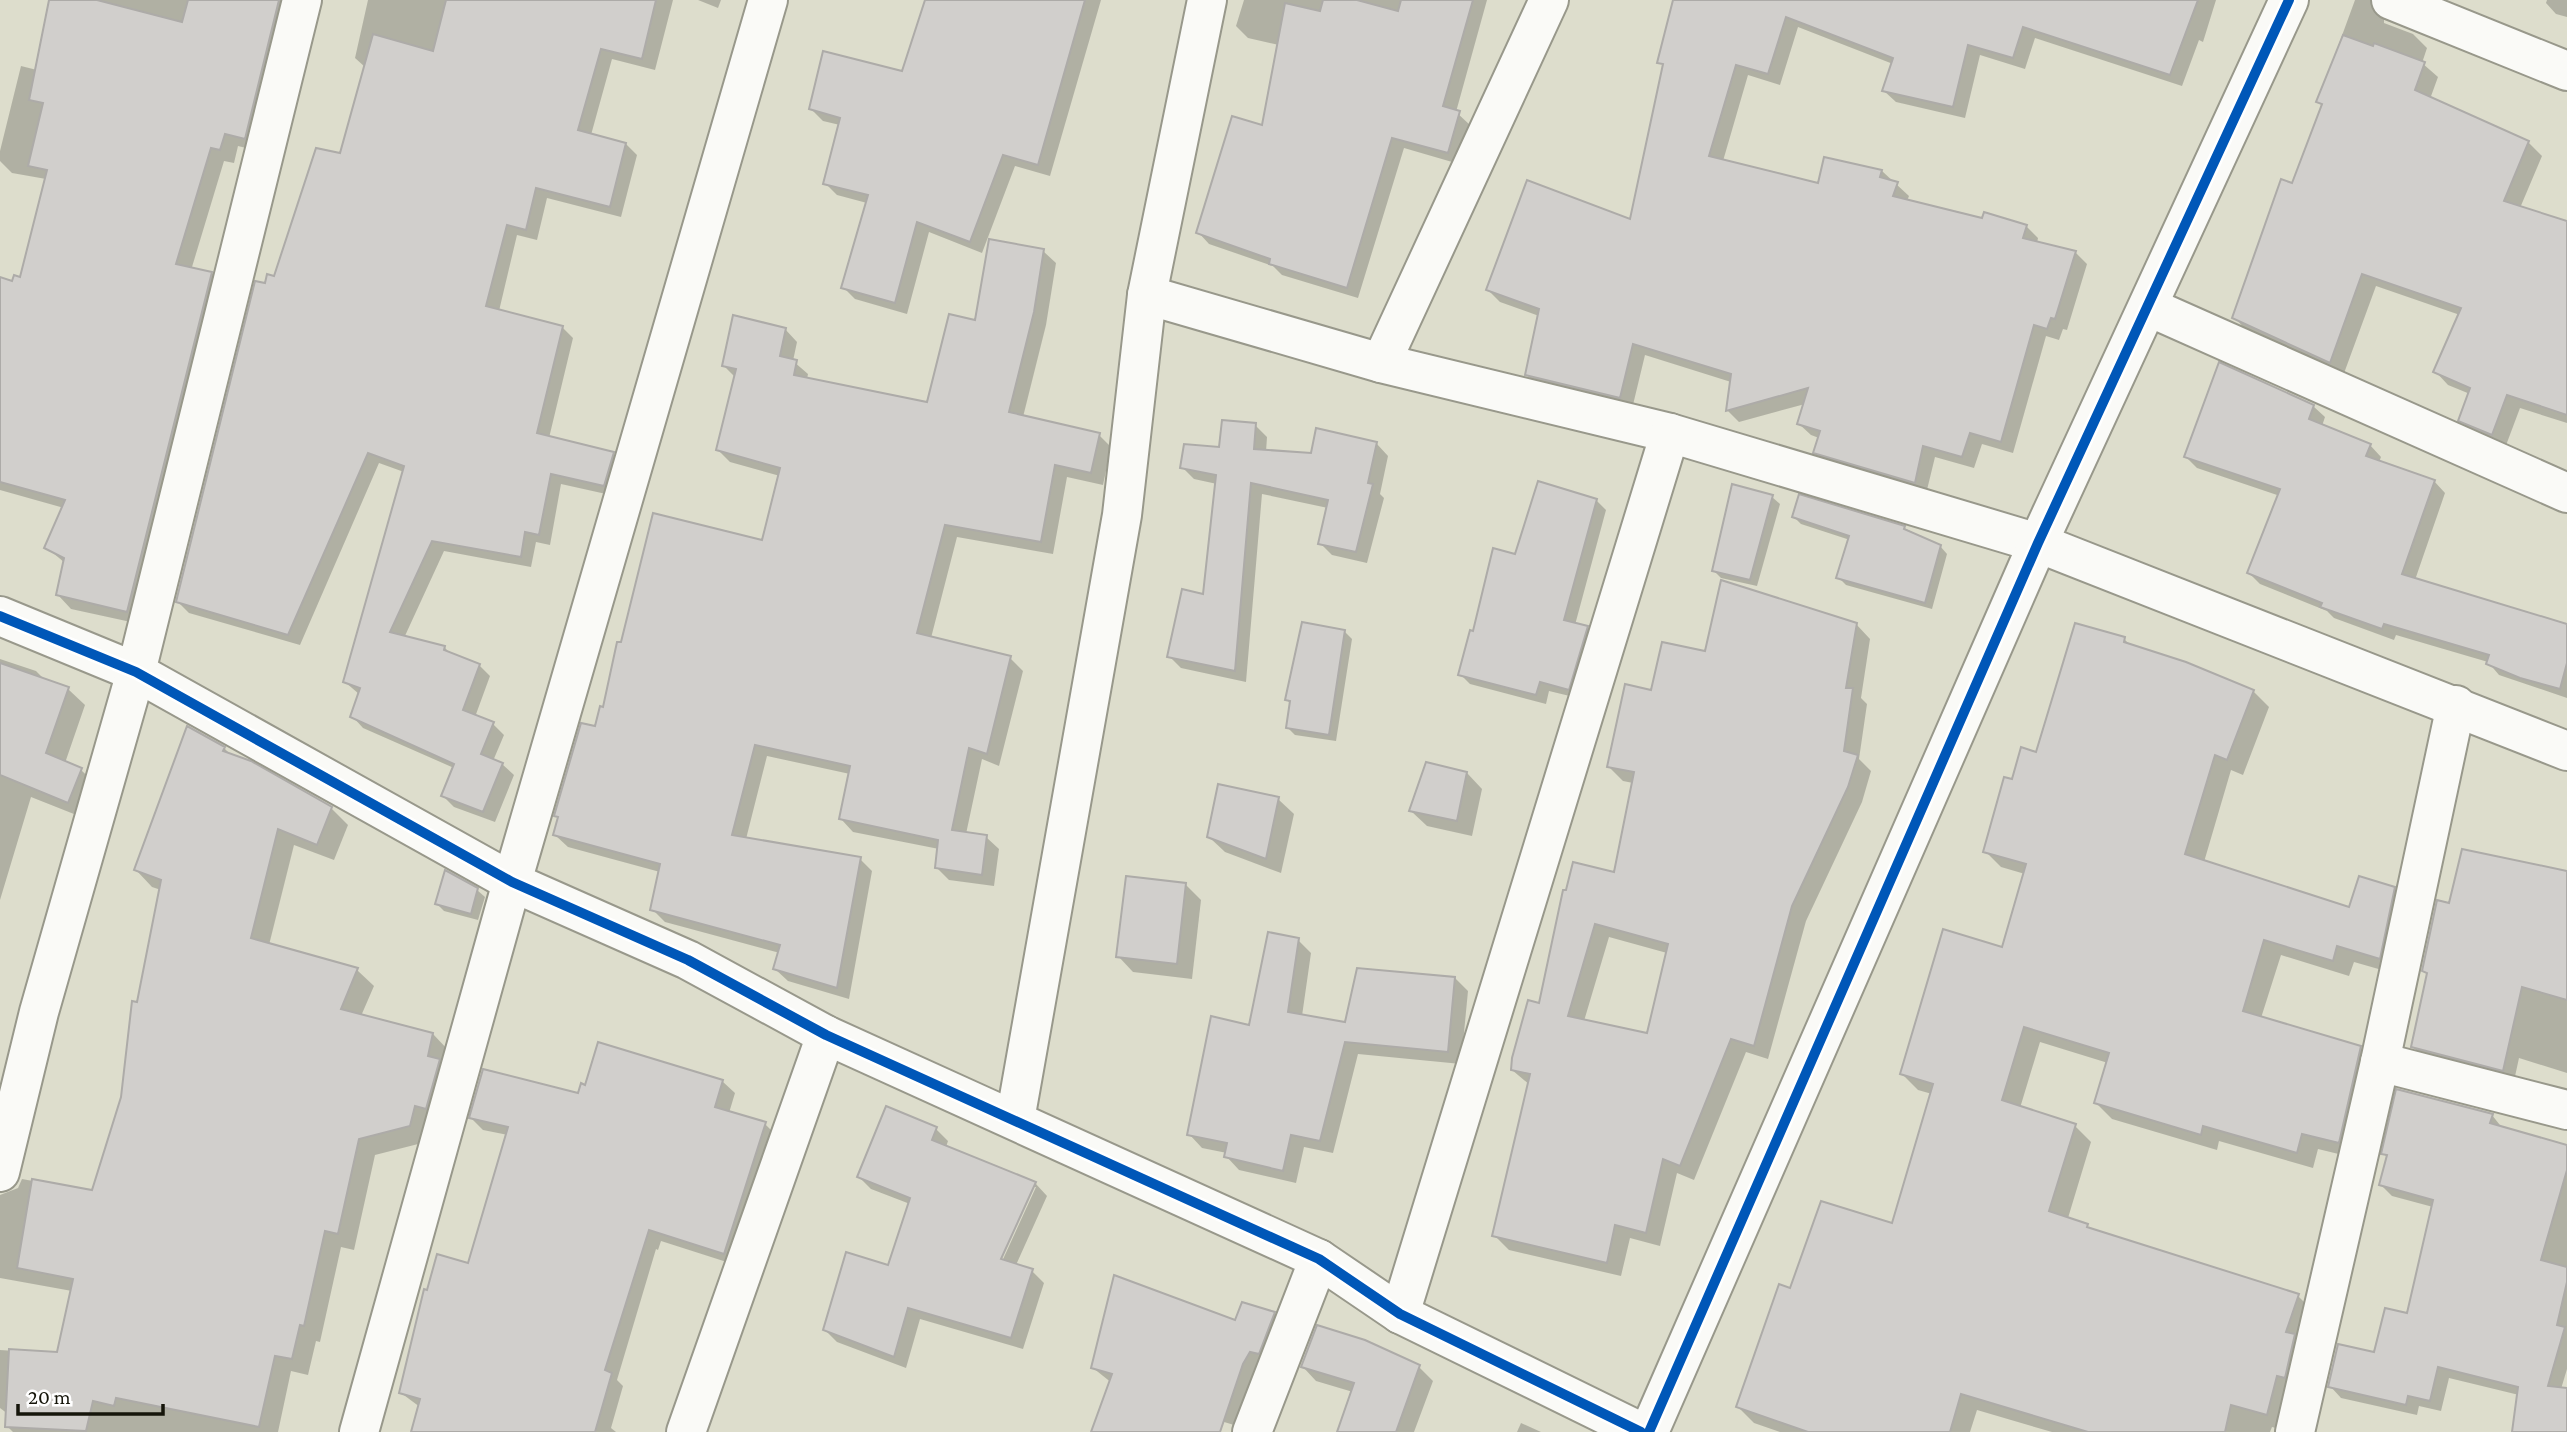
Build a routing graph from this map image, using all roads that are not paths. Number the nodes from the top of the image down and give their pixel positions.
1 (302, 0) edge
2 (768, 0) edge
3 (1207, 0) edge
4 (1549, 0) edge
5 (2289, 0) edge
6 (2391, 0) edge
7 (2567, 71) edge
8 (1147, 295) junction
9 (2149, 307) junction
10 (1381, 363) junction
11 (1670, 433) junction
12 (2567, 493) edge
13 (2038, 543) junction
14 (0, 616) edge
15 (136, 672) junction
16 (2456, 705) junction
17 (2567, 751) edge
18 (512, 882) junction
19 (826, 1035) junction
20 (2380, 1062) junction
21 (2567, 1110) edge
22 (1015, 1120) junction
23 (0, 1172) edge
24 (1319, 1259) junction
25 (1400, 1314) junction
26 (359, 1432) edge
27 (686, 1432) edge
28 (1252, 1432) edge
29 (1641, 1432) edge
30 (1649, 1432) edge
31 (2295, 1432) edge

1 - 15 street
2 - 18 street
3 - 8 street
4 - 10 street
5 - 9 street
6 - 7 street
8 - 10 street
8 - 22 street
9 - 12 street
9 - 13 street
10 - 11 street
11 - 13 street
11 - 25 street
13 - 16 street
13 - 30 street
14 - 15 street
15 - 18 street
15 - 23 street
16 - 17 street
16 - 20 street
18 - 19 street
18 - 26 street
19 - 22 street
19 - 27 street
20 - 21 street
20 - 31 street
22 - 24 street
24 - 25 street
24 - 28 street
25 - 29 street

